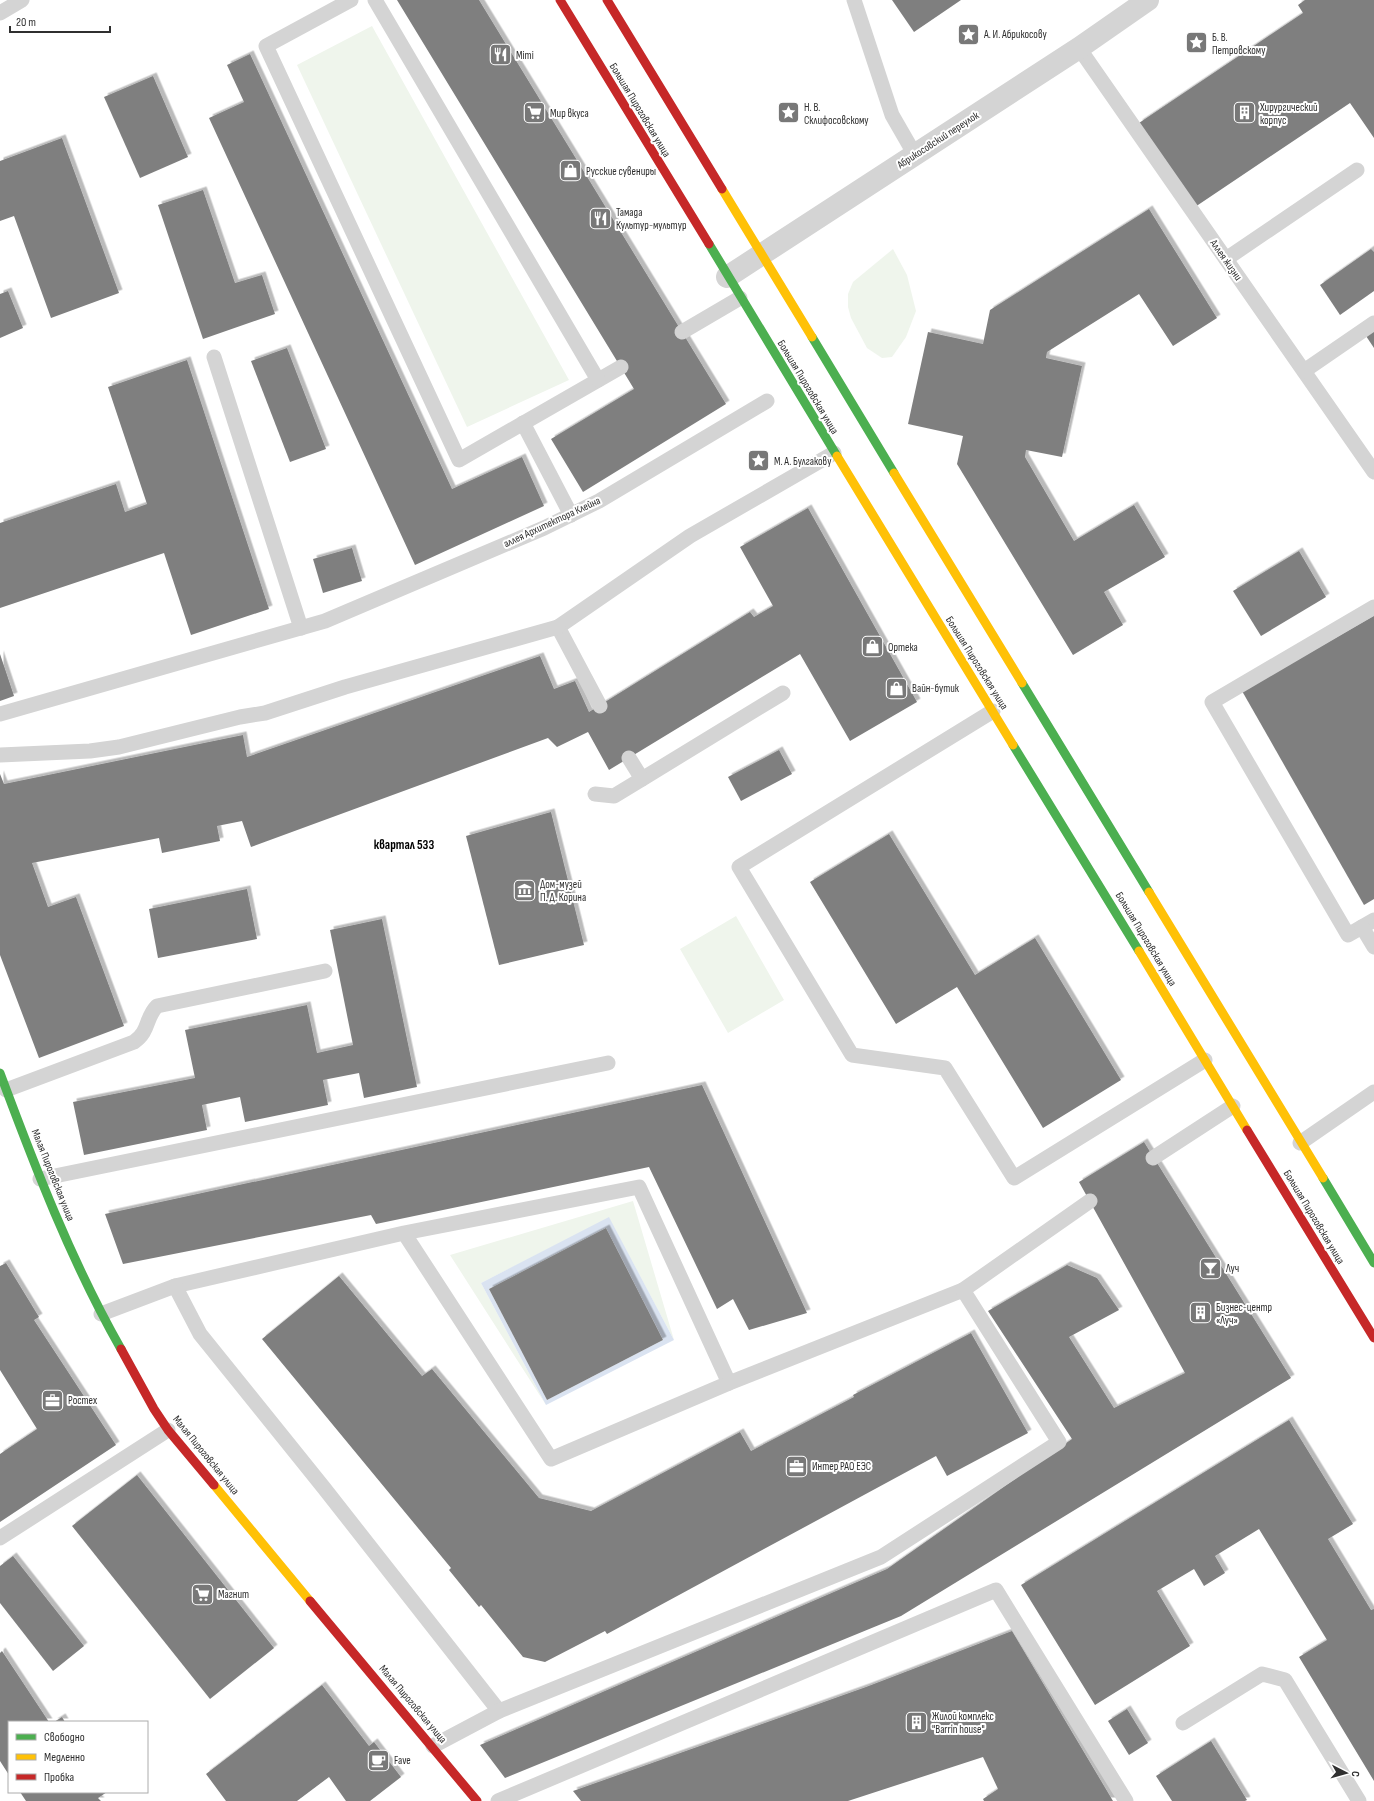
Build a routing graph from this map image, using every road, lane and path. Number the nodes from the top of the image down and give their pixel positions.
1 (22, 0) edge
2 (351, 0) edge
3 (375, 0) edge
4 (560, 0) edge
5 (607, 0) edge
6 (854, 0) edge
7 (1148, 0) edge
8 (0, 13) edge
9 (1079, 48) junction
10 (915, 155) junction
11 (1357, 170) dead end
12 (760, 254) junction
13 (1226, 259) junction
14 (727, 277) junction
15 (740, 298) junction
16 (1374, 323) edge
17 (682, 332) dead end
18 (214, 357) dead end
19 (620, 367) dead end
20 (1304, 371) junction
21 (598, 380) junction
22 (767, 401) dead end
23 (523, 423) junction
24 (834, 453) junction
25 (1374, 472) edge
26 (571, 515) junction
27 (1374, 607) edge
28 (558, 627) junction
29 (300, 628) junction
30 (783, 693) dead end
31 (600, 706) dead end
32 (993, 710) junction
33 (0, 714) edge
34 (0, 755) edge
35 (629, 758) dead end
36 (642, 779) junction
37 (595, 794) dead end
38 (1368, 923) edge
39 (1374, 947) edge
40 (325, 972) dead end
41 (1205, 1060) junction
42 (608, 1063) dead end
43 (0, 1073) edge
44 (6, 1090) junction
45 (1374, 1092) edge
46 (1233, 1106) junction
47 (1300, 1143) junction
48 (1153, 1158) dead end
49 (40, 1179) junction
50 (1090, 1201) dead end
51 (404, 1234) junction
52 (1374, 1262) edge
53 (175, 1286) junction
54 (963, 1290) junction
55 (101, 1314) junction
56 (1374, 1338) edge
57 (729, 1383) junction
58 (168, 1430) junction
59 (0, 1538) edge
60 (499, 1711) junction
61 (1183, 1723) dead end
62 (433, 1746) junction
63 (477, 1801) edge
64 (498, 1801) edge
65 (1126, 1801) edge
66 (1359, 1801) edge

1 - 8 lane
2 - 23 lane
3 - 21 lane
4 - 14 main road, Большая Пироговская улица
5 - 12 main road
6 - 10 lane
7 - 9 street, Абрикосовский переулок
9 - 10 street, Абрикосовский переулок
9 - 13 lane, Аллея жизни
10 - 12 street, Абрикосовский переулок
11 - 13 lane
12 - 14 street, Абрикосовский переулок
12 - 47 main road
13 - 20 lane, Аллея жизни
14 - 15 main road, Большая Пироговская улица
15 - 17 lane
15 - 24 main road, Большая Пироговская улица
16 - 20 lane
18 - 29 lane
19 - 21 lane
20 - 25 lane, Аллея жизни
21 - 23 lane
22 - 26 lane, аллея Архитектора Клейна
23 - 26 lane
24 - 28 lane
24 - 32 main road, Большая Пироговская улица
26 - 29 lane, аллея Архитектора Клейна
27 - 38 lane
28 - 31 lane
28 - 34 lane
29 - 33 lane, аллея Архитектора Клейна
30 - 36 lane
32 - 41 main road, Большая Пироговская улица
32 - 41 lane
35 - 36 lane
36 - 37 lane
38 - 39 lane
40 - 44 lane
41 - 46 main road, Большая Пироговская улица
42 - 49 lane
43 - 44 main road, Малая Пироговская улица
44 - 49 main road, Малая Пироговская улица
45 - 47 lane
46 - 48 lane
46 - 56 main road, Большая Пироговская улица
47 - 52 main road
49 - 55 main road, Малая Пироговская улица
50 - 54 lane
51 - 53 lane
51 - 57 lane
51 - 57 lane
53 - 55 lane
53 - 60 lane
54 - 57 lane
54 - 60 lane
55 - 58 main road, Малая Пироговская улица
58 - 59 lane
58 - 62 main road, Малая Пироговская улица
60 - 62 lane
61 - 66 lane
62 - 63 main road, Малая Пироговская улица
64 - 65 lane

